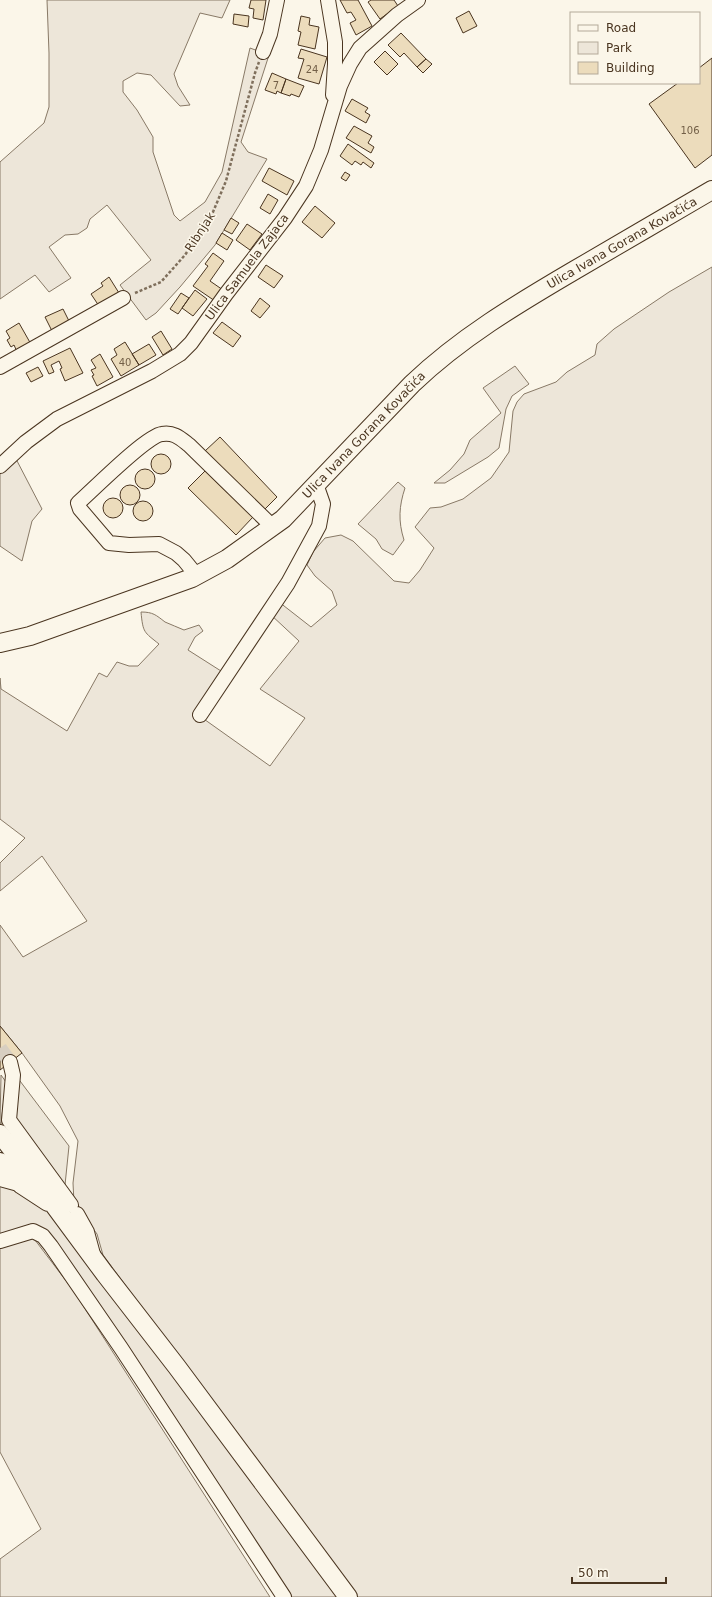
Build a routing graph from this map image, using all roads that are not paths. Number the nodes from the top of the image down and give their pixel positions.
1 (277, 0) edge
2 (328, 0) edge
3 (418, 0) edge
4 (263, 52) road end
5 (335, 105) junction
6 (712, 190) edge
7 (123, 298) road end
8 (0, 368) edge
9 (0, 466) edge
10 (316, 484) junction
11 (273, 527) junction
12 (197, 576) junction
13 (1, 643) edge
14 (200, 714) dead end
15 (10, 1062) tunnel mouth
16 (0, 1134) edge
17 (0, 1162) edge
18 (0, 1179) edge
19 (22, 1185) junction
20 (67, 1208) junction
21 (0, 1241) edge
22 (95, 1260) junction
23 (284, 1597) edge
24 (348, 1597) edge

1 - 4 street
2 - 5 street
3 - 5 street, Ulica Samuela Zajaca
5 - 9 street, Ulica Samuela Zajaca
6 - 10 main road, Ulica Ivana Gorana Kovačića
7 - 8 street
10 - 11 main road, Ulica Ivana Gorana Kovačića
10 - 14 street
11 - 12 main road, Ulica Ivana Gorana Kovačića
11 - 12 street
12 - 13 main road, Ulica Ivana Gorana Kovačića
15 - 20 street
16 - 20 main road
17 - 19 main road
18 - 19 street
19 - 20 main road
20 - 22 main road
20 - 22 street
21 - 23 street
22 - 24 main road

